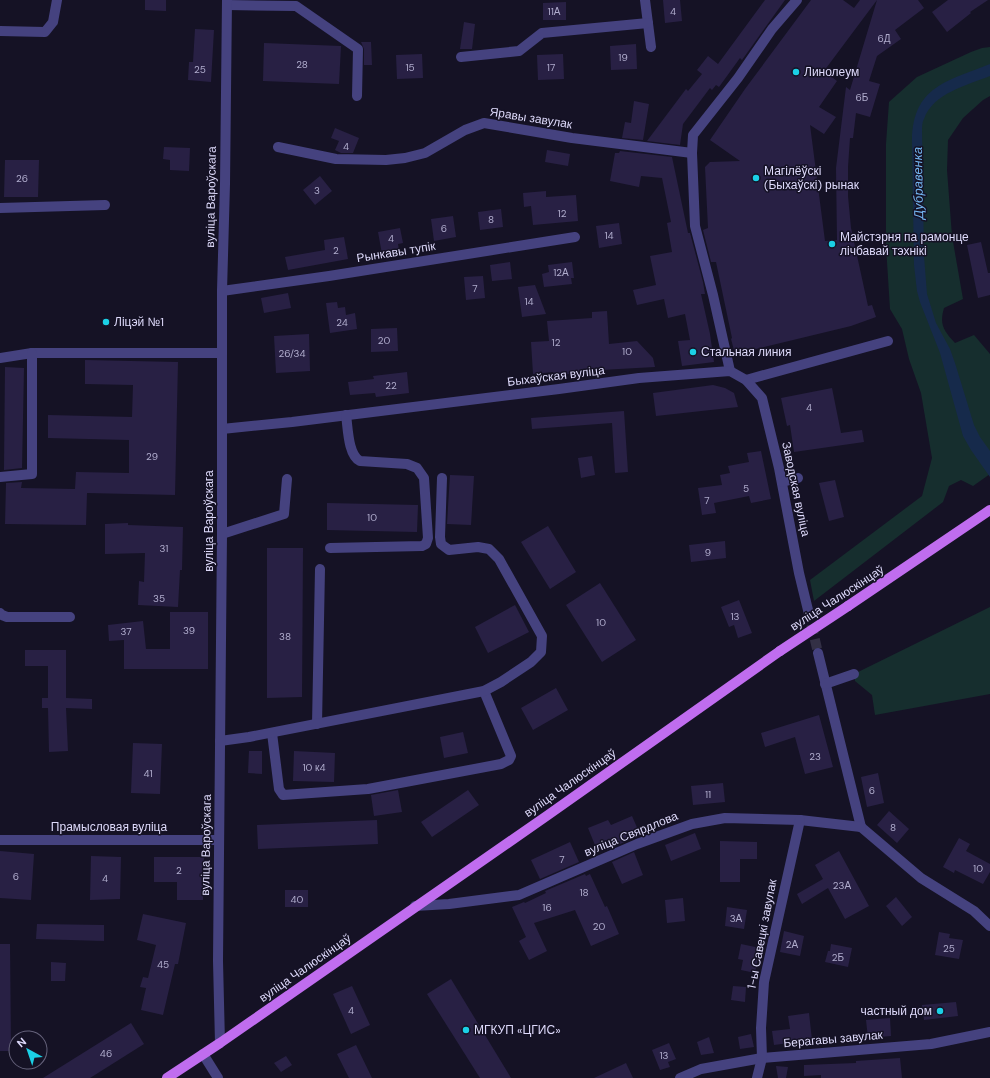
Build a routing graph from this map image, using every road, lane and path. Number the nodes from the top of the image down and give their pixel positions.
1 (57, 0) edge
2 (645, 0) edge
3 (798, 0) edge
4 (227, 2) edge
5 (648, 23) junction
6 (0, 31) edge
7 (650, 47) dead end
8 (461, 57) dead end
9 (357, 96) dead end
10 (278, 147) dead end
11 (692, 153) junction
12 (105, 205) dead end
13 (0, 208) edge
14 (575, 237) dead end
15 (222, 291) junction
16 (888, 341) dead end
17 (32, 353) junction
18 (222, 353) junction
19 (0, 358) edge
20 (730, 371) junction
21 (746, 380) junction
22 (346, 415) junction
23 (222, 429) junction
24 (0, 477) edge
25 (442, 478) dead end
26 (798, 478) dead end
27 (287, 479) dead end
28 (782, 482) junction
29 (990, 510) edge
30 (222, 534) junction
31 (330, 548) dead end
32 (320, 569) dead end
33 (808, 610) tunnel mouth
34 (0, 614) edge
35 (70, 617) dead end
36 (818, 653) tunnel mouth
37 (854, 674) dead end
38 (825, 684) junction
39 (484, 691) junction
40 (317, 724) junction
41 (272, 733) junction
42 (220, 741) junction
43 (800, 820) junction
44 (861, 827) junction
45 (0, 840) edge
46 (219, 840) junction
47 (415, 906) junction
48 (990, 926) edge
49 (990, 1032) edge
50 (220, 1043) junction
51 (203, 1054) junction
52 (762, 1058) junction
53 (167, 1078) edge
54 (218, 1078) edge
55 (680, 1078) edge
56 (757, 1078) edge

1 - 6 street
2 - 5 street
3 - 11 street
4 - 9 street
4 - 15 street, вуліца Вароўскага
5 - 7 street
5 - 8 street
10 - 11 street, Яравы завулак
11 - 20 street
12 - 13 street
14 - 15 street, Рынкавы тупік
15 - 18 street, вуліца Вароўскага
16 - 21 street
17 - 18 street
17 - 19 street
17 - 24 street
18 - 23 street, вуліца Вароўскага
20 - 21 street
20 - 22 street, Быхаўская вуліца
21 - 28 street, Заводская вуліца
22 - 23 street, Быхаўская вуліца
22 - 31 street
23 - 30 street, вуліца Вароўскага
25 - 39 street
26 - 28 street
27 - 30 street
28 - 33 street, Заводская вуліца
29 - 47 main road, вуліца Чалюскінцаў, bridge
30 - 42 street, вуліца Вароўскага
32 - 40 street
34 - 35 street
36 - 38 street
37 - 38 street
38 - 44 street
39 - 40 street
39 - 41 street
40 - 41 street
41 - 42 street
42 - 46 street, вуліца Вароўскага
43 - 44 street, вуліца Свярдлова
43 - 47 street, вуліца Свярдлова
43 - 52 street, 1-ы Савецкі завулак
44 - 48 street
45 - 46 street, Прамысловая вуліца
46 - 50 street, вуліца Вароўскага
47 - 50 main road, вуліца Чалюскінцаў
49 - 52 street, Берагавы завулак
50 - 51 main road, вуліца Чалюскінцаў
51 - 53 main road, вуліца Чалюскінцаў
51 - 54 street
52 - 55 street, Берагавы завулак
52 - 56 street, 1-ы Савецкі завулак

